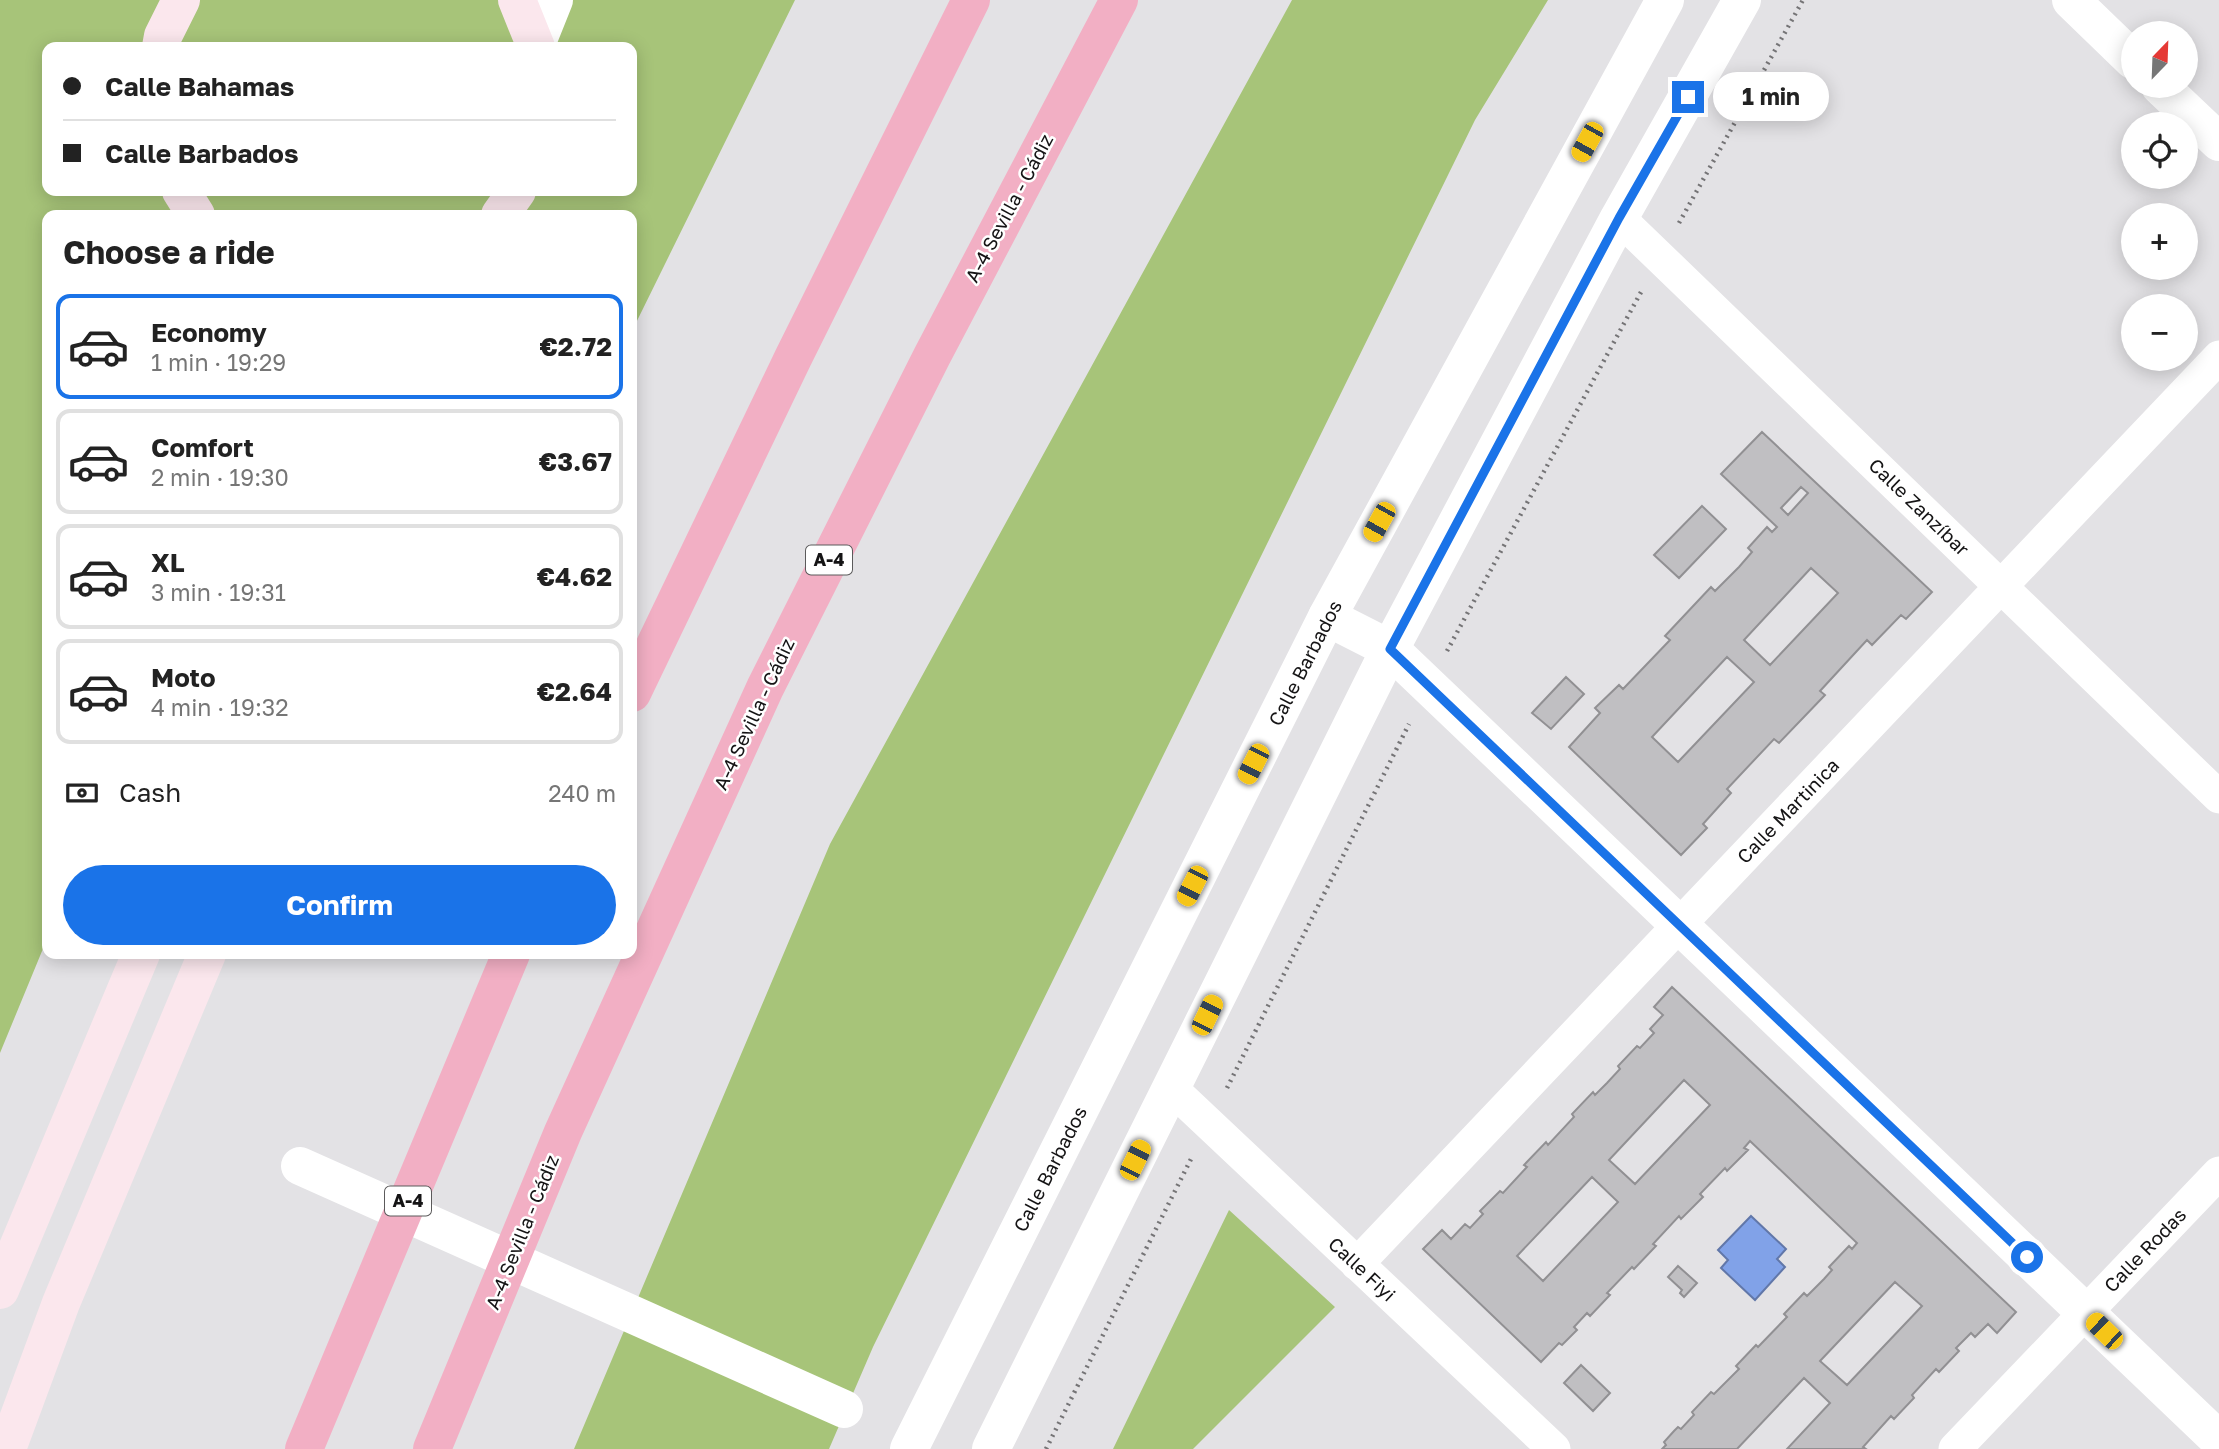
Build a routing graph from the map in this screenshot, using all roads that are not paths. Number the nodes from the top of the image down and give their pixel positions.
1 (181, 0) edge
2 (517, 0) edge
3 (554, 0) edge
4 (971, 0) edge
5 (1119, 0) edge
6 (1665, 0) edge
7 (1742, 0) edge
8 (2071, 0) edge
9 (162, 42) edge
10 (534, 42) edge
11 (538, 42) edge
12 (2121, 48) edge
13 (2173, 98) edge
14 (2219, 142) edge
15 (1619, 218) junction
16 (2219, 358) edge
17 (2001, 587) junction
18 (1327, 617) junction
19 (1390, 649) junction
20 (637, 683) edge
21 (2219, 797) edge
22 (1679, 926) junction
23 (139, 959) edge
24 (205, 959) edge
25 (509, 959) edge
26 (1171, 1088) junction
27 (300, 1166) dead end
28 (2219, 1173) edge
29 (1357, 1264) junction
30 (0, 1290) edge
31 (2085, 1312) junction
32 (844, 1409) dead end
33 (2219, 1440) edge
34 (7, 1449) edge
35 (304, 1449) edge
36 (432, 1449) edge
37 (909, 1449) edge
38 (991, 1449) edge
39 (1554, 1449) edge
40 (1955, 1449) edge

1 - 9 main road
2 - 10 main road
3 - 11 street
4 - 20 highway
5 - 36 highway, A-4 Sevilla - Cádiz / A-4
6 - 18 street, Calle Barbados
7 - 15 street
8 - 12 street
13 - 14 street
15 - 17 street, Calle Zanzíbar
15 - 19 street
16 - 17 street, Calle Martinica
17 - 21 street, Calle Zanzíbar
17 - 22 street, Calle Martinica
18 - 19 street
18 - 37 street, Calle Barbados
19 - 22 street
19 - 26 street
22 - 29 street, Calle Martinica
22 - 31 street
23 - 30 main road
24 - 34 main road
25 - 35 highway, A-4
26 - 29 street, Calle Fiyi
26 - 38 street
27 - 32 street
28 - 31 street, Calle Rodas
29 - 39 street, Calle Fiyi
31 - 33 street
31 - 40 street, Calle Rodas

